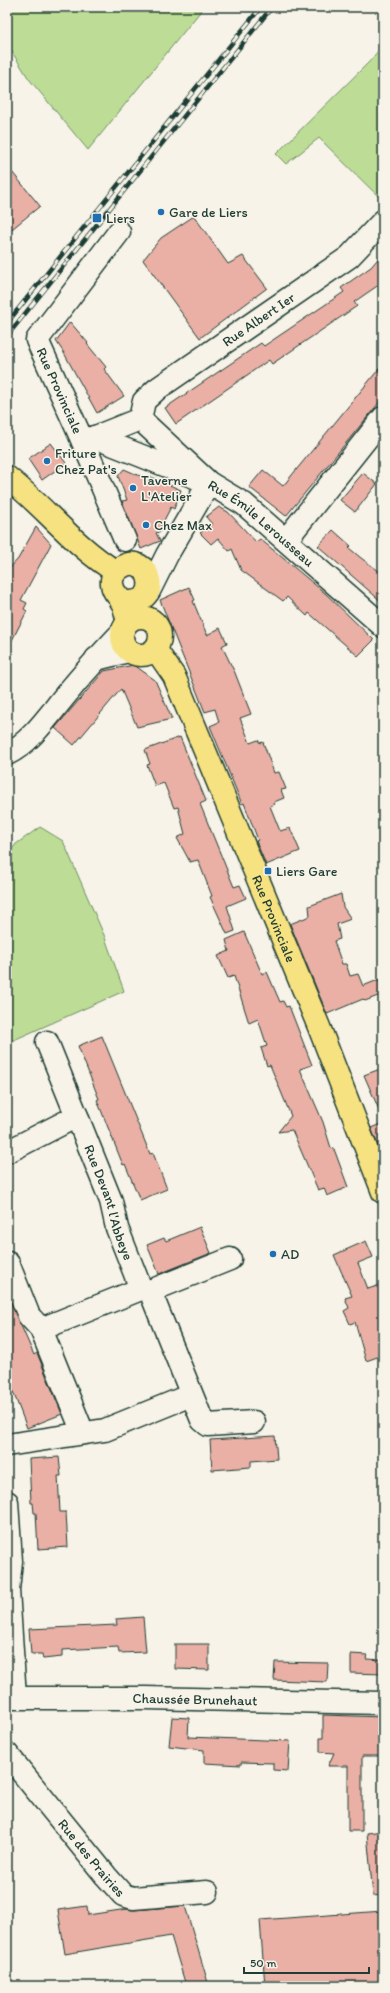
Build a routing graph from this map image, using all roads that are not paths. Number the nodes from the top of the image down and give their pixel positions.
1 (383, 221) edge
2 (119, 232) dead end
3 (140, 418) junction
4 (383, 418) edge
5 (88, 440) junction
6 (7, 478) edge
7 (209, 483) junction
8 (125, 540) dead end
9 (286, 540) junction
10 (167, 555) junction
11 (137, 565) junction
12 (116, 571) junction
13 (134, 616) junction
14 (383, 626) edge
15 (156, 650) junction
16 (7, 754) edge
17 (47, 1042) dead end
18 (77, 1116) junction
19 (7, 1152) edge
20 (383, 1192) edge
21 (230, 1259) dead end
22 (8, 1263) dead end
23 (145, 1290) junction
24 (41, 1329) junction
25 (191, 1395) junction
26 (254, 1422) dead end
27 (83, 1433) junction
28 (7, 1445) edge
29 (7, 1502) edge
30 (11, 1698) edge
31 (383, 1703) edge
32 (7, 1754) edge
33 (208, 1892) dead end

1 - 3 street, Rue Albert Ier
2 - 5 street, Rue Provinciale
3 - 5 street, Rue Provinciale
3 - 7 street, Rue Émile Lerousseau
4 - 9 street
5 - 7 street
5 - 8 street
6 - 12 main road
7 - 9 street, Rue Émile Lerousseau
7 - 10 street
9 - 14 street, Rue Émile Lerousseau
10 - 11 street
10 - 13 street
11 - 12 main road
11 - 13 main road
12 - 13 main road
13 - 15 main road
13 - 15 main road
13 - 16 street
15 - 20 main road, Rue Provinciale
17 - 18 street, Rue Devant l'Abbeye
18 - 19 street
18 - 23 street, Rue Devant l'Abbeye
21 - 23 street
22 - 24 street
23 - 24 street
23 - 25 street, Rue Devant l'Abbeye
24 - 27 street
25 - 26 street, Rue Devant l'Abbeye
25 - 27 street
27 - 28 street
29 - 30 street
30 - 31 street, Chaussée Brunehaut
32 - 33 street, Rue des Prairies

